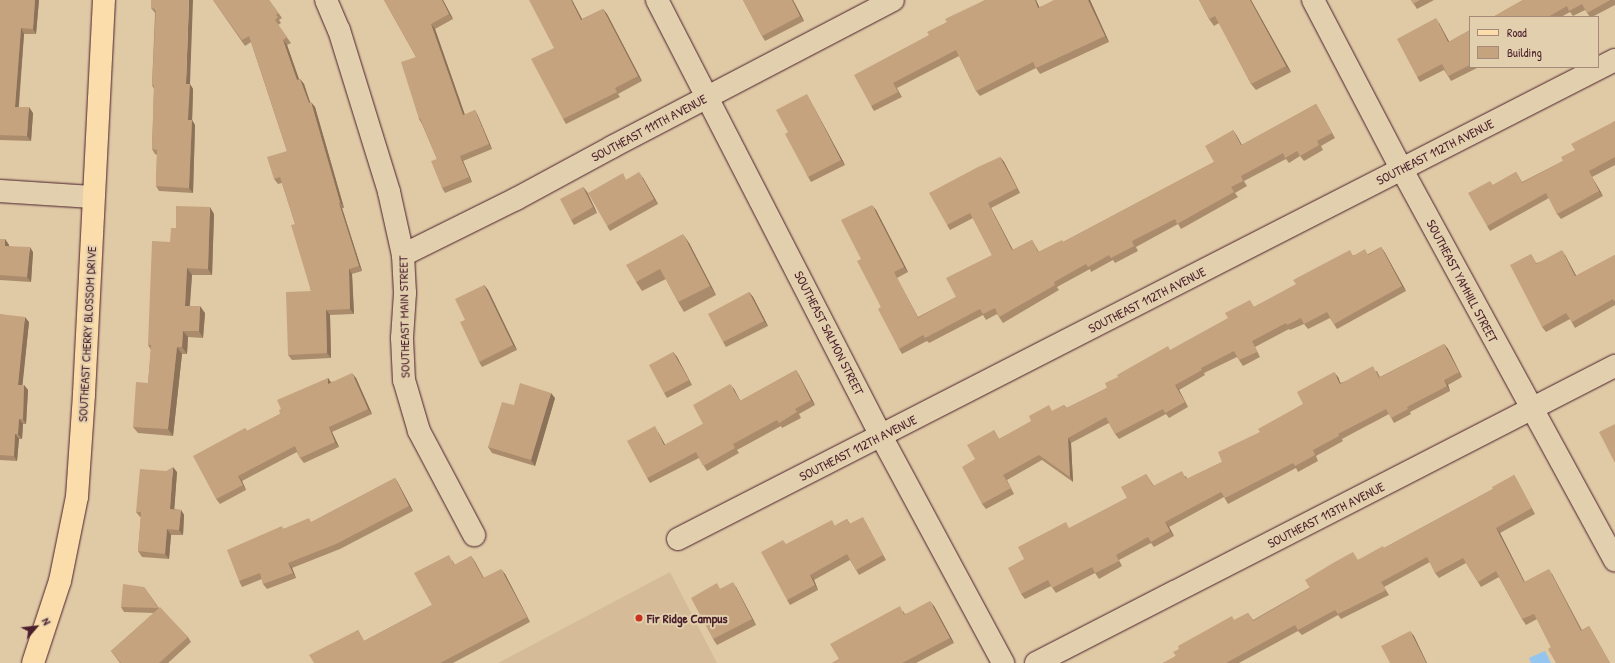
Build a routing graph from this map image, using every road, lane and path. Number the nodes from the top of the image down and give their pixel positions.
1 (104, 0) edge
2 (326, 0) edge
3 (658, 0) edge
4 (893, 0) edge
5 (1313, 0) edge
6 (1615, 60) edge
7 (708, 97) junction
8 (1401, 168) junction
9 (0, 191) edge
10 (94, 197) junction
11 (403, 254) junction
12 (1615, 366) edge
13 (1531, 409) junction
14 (881, 436) junction
15 (474, 535) dead end
16 (678, 539) dead end
17 (1615, 560) edge
18 (33, 663) edge
19 (1004, 663) edge
20 (1036, 663) edge

1 - 10 main road, SOUTHEAST CHERRY BLOSSOM DRIVE
2 - 11 street, SOUTHEAST MAIN STREET
3 - 7 street, SOUTHEAST SALMON STREET
4 - 7 street, SOUTHEAST 111TH AVENUE
5 - 8 street, SOUTHEAST YAMHILL STREET
6 - 8 street, SOUTHEAST 112TH AVENUE
7 - 11 street, SOUTHEAST 111TH AVENUE
7 - 14 street, SOUTHEAST SALMON STREET
8 - 13 street, SOUTHEAST YAMHILL STREET
8 - 14 street, SOUTHEAST 112TH AVENUE
9 - 10 street
10 - 18 main road, SOUTHEAST CHERRY BLOSSOM DRIVE
11 - 15 street, SOUTHEAST MAIN STREET
12 - 13 street, SOUTHEAST 113TH AVENUE
13 - 17 street, SOUTHEAST YAMHILL STREET
13 - 20 street, SOUTHEAST 113TH AVENUE
14 - 16 street, SOUTHEAST 112TH AVENUE
14 - 19 street, SOUTHEAST SALMON STREET

